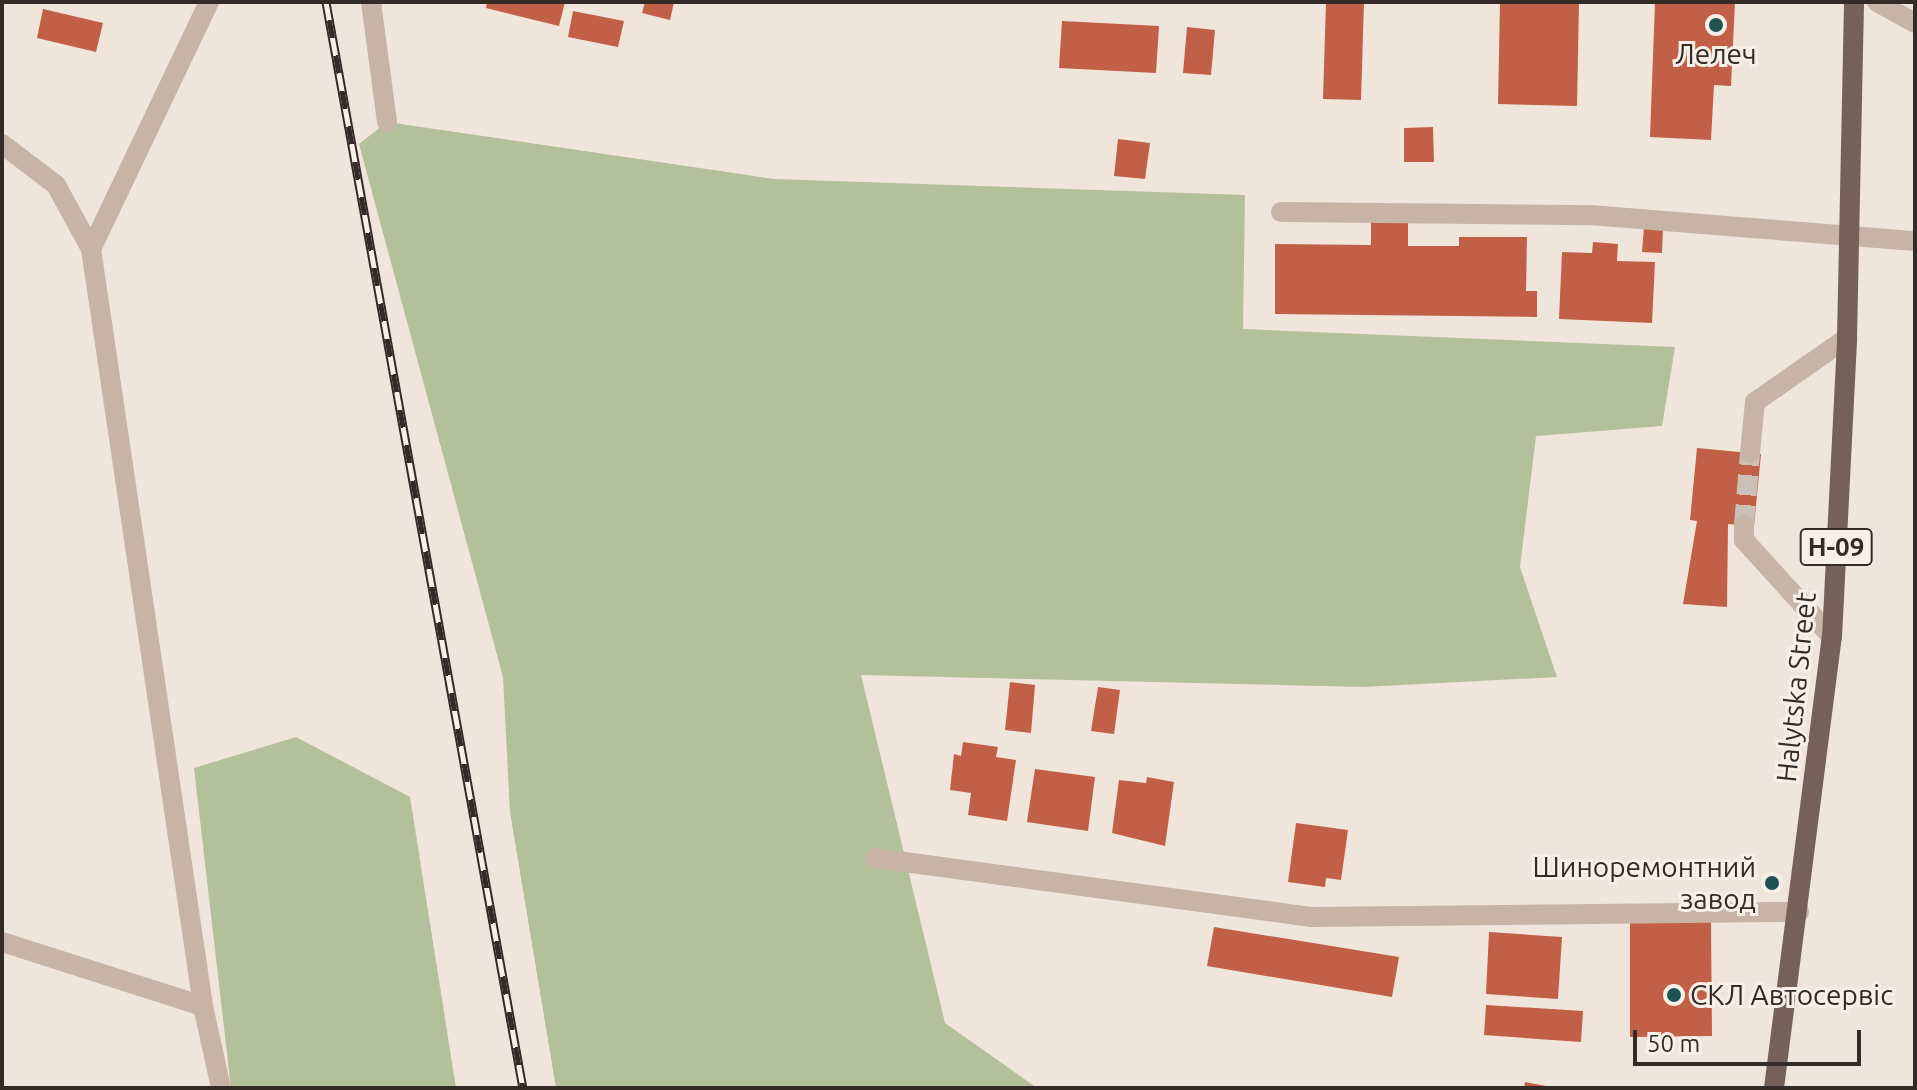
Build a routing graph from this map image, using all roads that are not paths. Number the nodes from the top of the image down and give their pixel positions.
1 (209, 2) edge
2 (371, 2) edge
3 (1854, 2) edge
4 (1877, 2) edge
5 (1915, 23) edge
6 (387, 122) dead end
7 (2, 144) edge
8 (1281, 212) dead end
9 (1850, 233) junction
10 (1915, 241) edge
11 (91, 249) junction
12 (1847, 338) junction
13 (1750, 453) tunnel mouth
14 (1744, 525) tunnel mouth
15 (1832, 637) junction
16 (875, 858) dead end
17 (1799, 912) junction
18 (2, 942) edge
19 (203, 1006) junction
20 (221, 1088) edge
21 (1774, 1088) edge

1 - 11 street
2 - 6 street
3 - 9 main road, Halytska Street / Н-09
4 - 5 street
7 - 11 street
8 - 9 street
9 - 10 street
9 - 12 main road, Halytska Street / Н-09
11 - 19 street
12 - 13 street
12 - 15 main road, Halytska Street / Н-09
14 - 15 street
15 - 17 main road, Halytska Street / Н-09
16 - 17 street
17 - 21 main road, Halytska Street / Н-09
18 - 19 street
19 - 20 street

